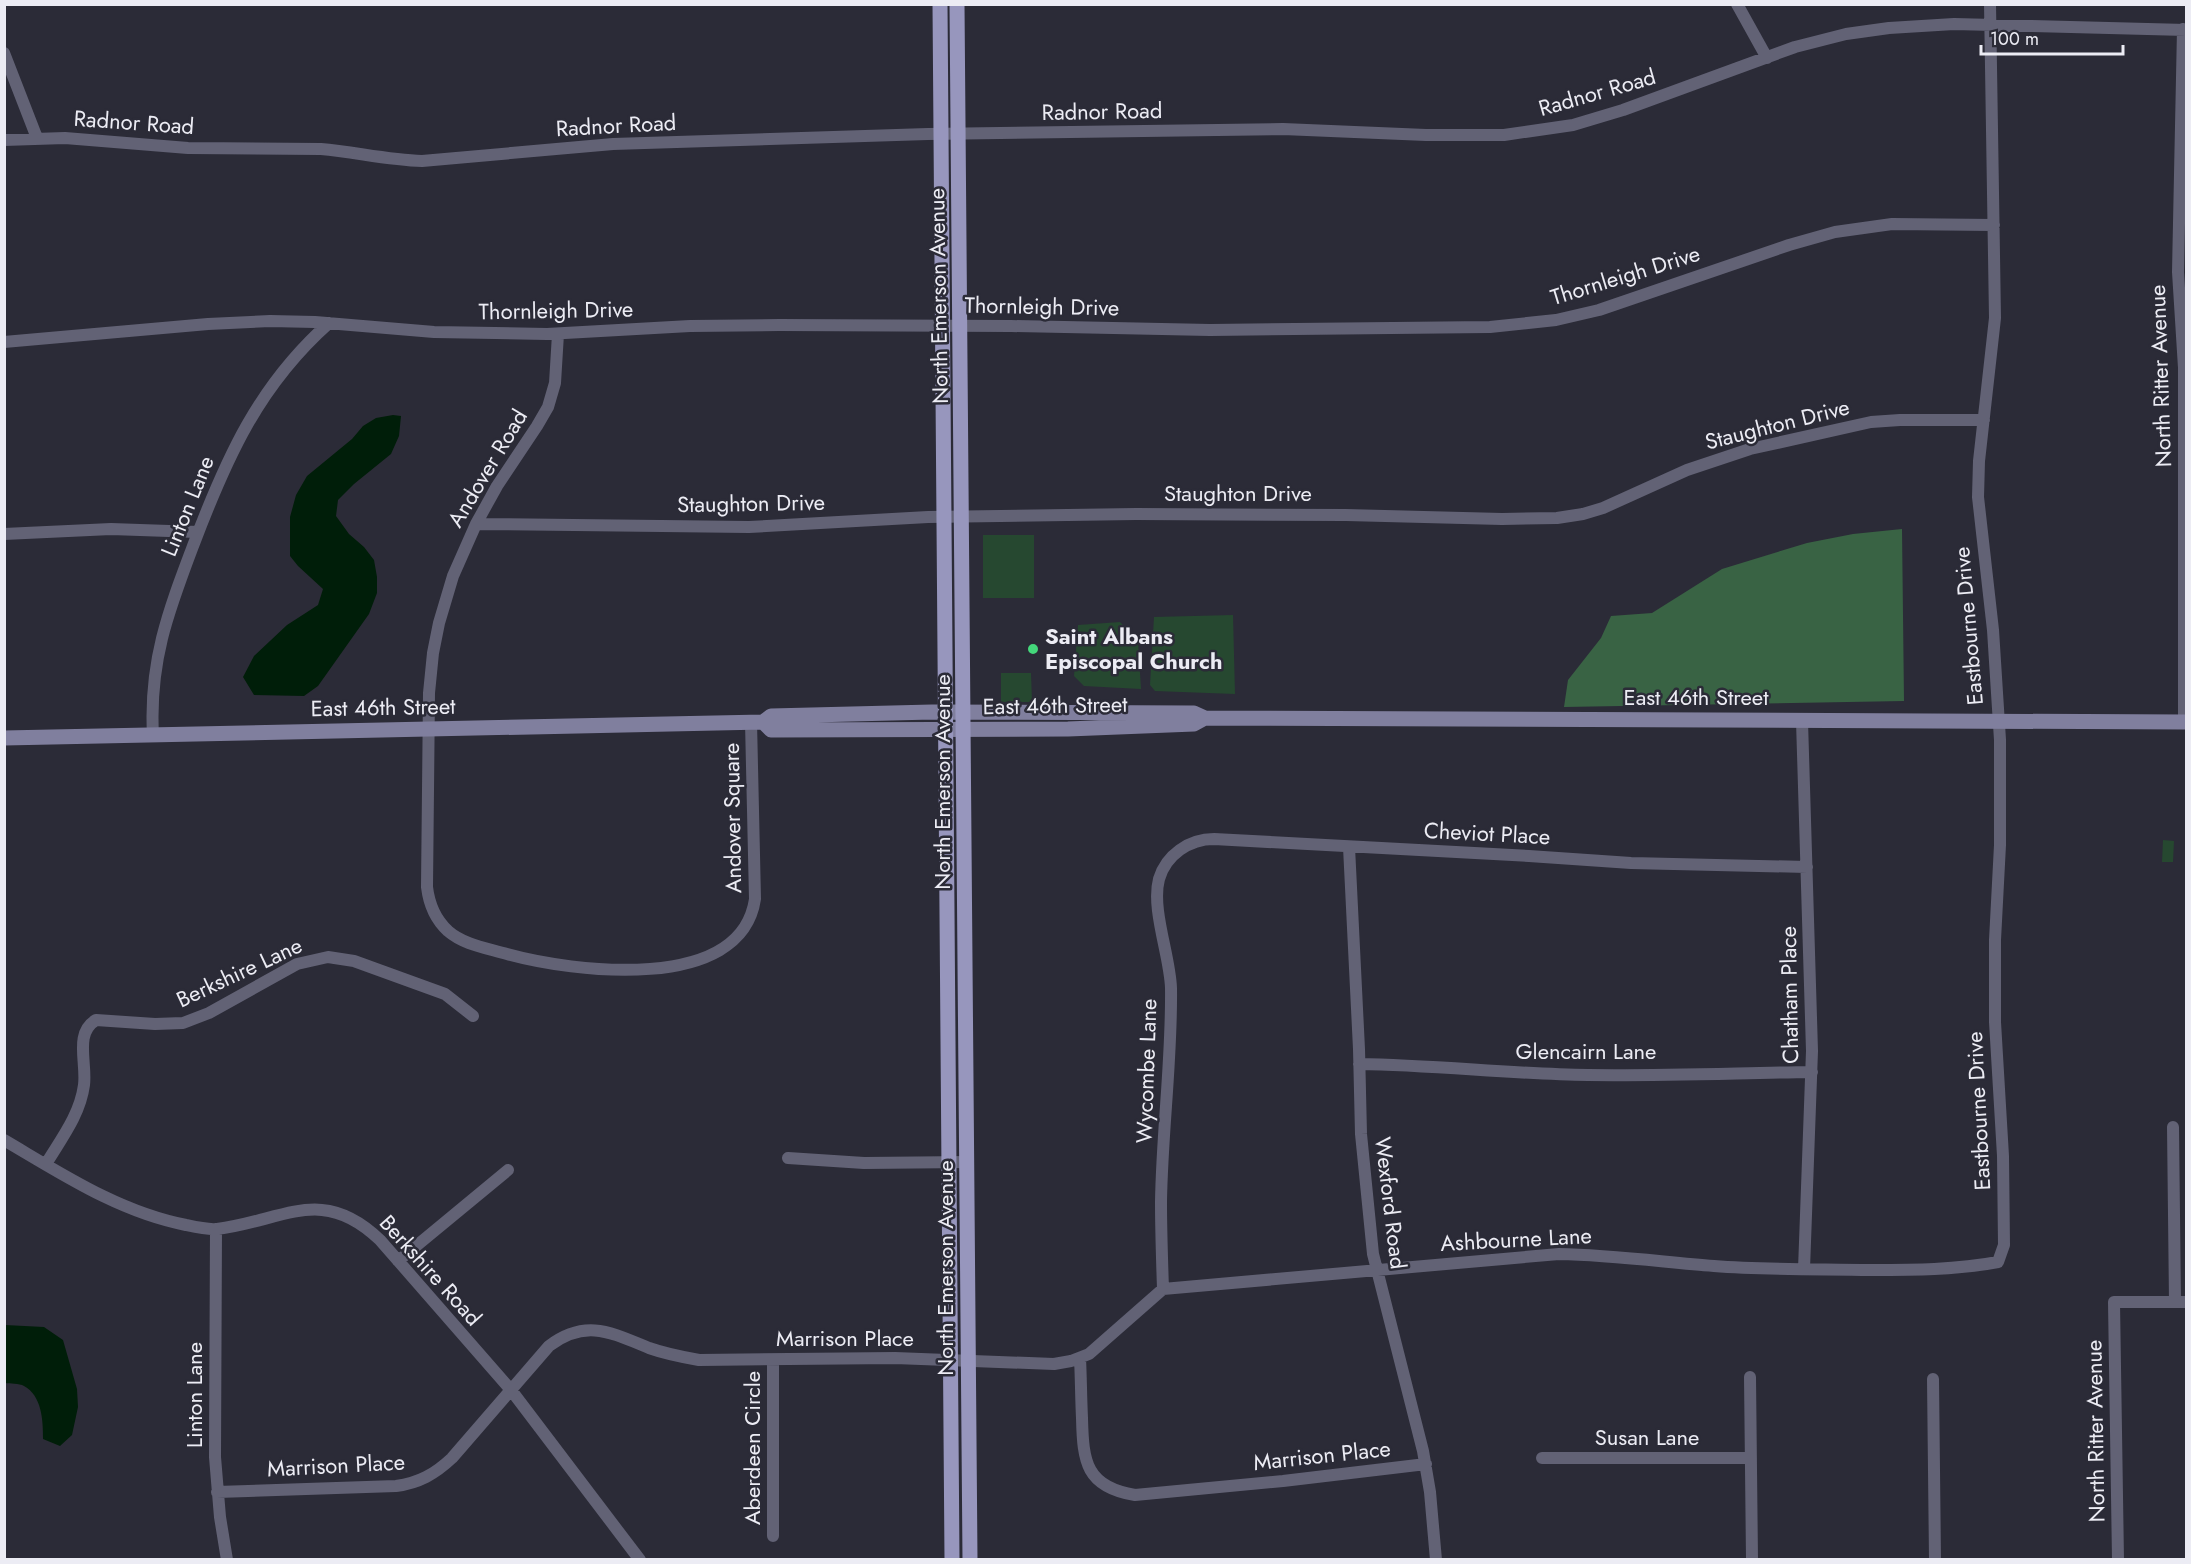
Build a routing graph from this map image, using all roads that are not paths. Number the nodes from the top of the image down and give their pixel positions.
1 (940, 4) edge
2 (957, 4) edge
3 (1737, 4) edge
4 (1990, 4) edge
5 (1990, 25) junction
6 (2185, 30) edge
7 (4, 53) edge
8 (1767, 58) junction
9 (941, 134) junction
10 (958, 134) junction
11 (37, 138) junction
12 (4, 140) edge
13 (1994, 225) junction
14 (329, 323) junction
15 (943, 325) junction
16 (961, 325) junction
17 (558, 334) junction
18 (4, 342) edge
19 (1984, 420) junction
20 (963, 516) junction
21 (945, 517) junction
22 (476, 524) junction
23 (198, 532) junction
24 (4, 534) edge
25 (946, 712) junction
26 (964, 713) junction
27 (1205, 718) junction
28 (1802, 721) junction
29 (1998, 721) junction
30 (757, 722) junction
31 (2185, 722) edge
32 (428, 729) junction
33 (947, 729) junction
34 (965, 729) junction
35 (153, 735) junction
36 (4, 738) edge
37 (1349, 846) junction
38 (1170, 859) joint
39 (1807, 867) junction
40 (473, 1016) dead end
41 (1359, 1064) junction
42 (1812, 1072) junction
43 (2172, 1127) dead end
44 (4, 1140) edge
45 (788, 1158) dead end
46 (949, 1162) junction
47 (968, 1162) junction
48 (46, 1164) junction
49 (508, 1170) dead end
50 (216, 1229) junction
51 (2004, 1245) joint
52 (398, 1261) junction
53 (1804, 1269) junction
54 (1377, 1270) junction
55 (1163, 1289) junction
56 (2181, 1302) edge
57 (1080, 1358) junction
58 (773, 1360) junction
59 (951, 1360) junction
60 (968, 1361) junction
61 (1750, 1377) dead end
62 (1933, 1379) dead end
63 (511, 1390) junction
64 (1542, 1458) dead end
65 (1751, 1458) junction
66 (1426, 1464) junction
67 (217, 1492) junction
68 (773, 1536) dead end
69 (227, 1560) edge
70 (640, 1560) edge
71 (952, 1560) edge
72 (970, 1560) edge
73 (1436, 1560) edge
74 (1752, 1560) edge
75 (1935, 1560) edge
76 (2118, 1560) edge

1 - 9 main road, North Emerson Avenue
2 - 10 main road, North Emerson Avenue
3 - 8 street
4 - 5 street, Eastbourne Drive
5 - 6 street, Radnor Road
5 - 8 street, Radnor Road
5 - 13 street, Eastbourne Drive
6 - 31 street, North Ritter Avenue
7 - 11 street
8 - 10 street, Radnor Road
9 - 10 street, Radnor Road
9 - 11 street, Radnor Road
9 - 15 main road, North Emerson Avenue
10 - 16 main road, North Emerson Avenue
11 - 12 street, Radnor Road
13 - 16 street, Thornleigh Drive
13 - 19 street, Eastbourne Drive
14 - 17 street, Thornleigh Drive
14 - 18 street, Thornleigh Drive
14 - 23 street, Linton Lane
15 - 16 street, Thornleigh Drive
15 - 17 street, Thornleigh Drive
15 - 21 main road, North Emerson Avenue
16 - 20 main road, North Emerson Avenue
17 - 22 street, Andover Road
19 - 20 street, Staughton Drive
19 - 29 street, Eastbourne Drive
20 - 21 street, Staughton Drive
20 - 26 main road, North Emerson Avenue
21 - 22 street, Staughton Drive
21 - 25 main road, North Emerson Avenue
22 - 32 street, Andover Road
23 - 24 street
23 - 35 street, Linton Lane
25 - 26 main road, East 46th Street
25 - 30 main road, East 46th Street
25 - 33 main road, North Emerson Avenue
26 - 27 main road, East 46th Street
26 - 34 main road, North Emerson Avenue
27 - 28 main road, East 46th Street
27 - 34 main road, East 46th Street
28 - 29 main road, East 46th Street
28 - 39 street, Chatham Place
29 - 31 main road, East 46th Street
29 - 51 street, Eastbourne Drive
30 - 32 main road, East 46th Street
30 - 32 street, Andover Square
30 - 33 main road, East 46th Street
32 - 35 main road, East 46th Street
33 - 34 main road, East 46th Street
33 - 46 main road, North Emerson Avenue
34 - 47 main road, North Emerson Avenue
35 - 36 main road, East 46th Street
37 - 38 street, Cheviot Place
37 - 39 street, Cheviot Place
37 - 41 street, Wexford Road
38 - 55 street, Wycombe Lane
39 - 42 street, Chatham Place
40 - 48 street, Berkshire Lane
41 - 42 street, Glencairn Lane
41 - 54 street, Wexford Road
42 - 53 street, Chatham Place
43 - 56 street
44 - 48 street, Berkshire Road
45 - 46 street
46 - 47 street
46 - 59 main road, North Emerson Avenue
47 - 60 main road, North Emerson Avenue
48 - 50 street, Berkshire Road
49 - 52 street
50 - 52 street, Berkshire Road
50 - 67 street, Linton Lane
51 - 53 street, Ashbourne Lane
52 - 63 street, Berkshire Road
53 - 54 street, Ashbourne Lane
54 - 55 street, Ashbourne Lane
54 - 66 street, Wexford Road
55 - 57 street
56 - 76 street, North Ritter Avenue
57 - 60 street, Marrison Place
57 - 66 street, Marrison Place
58 - 59 street, Marrison Place
58 - 63 street, Marrison Place
58 - 68 street, Aberdeen Circle
59 - 60 street, Marrison Place
59 - 71 main road, North Emerson Avenue
60 - 72 main road, North Emerson Avenue
61 - 65 street
62 - 75 street
63 - 67 street, Marrison Place
63 - 70 street, Berkshire Road
64 - 65 street, Susan Lane
65 - 74 street
66 - 73 street, Wexford Road
67 - 69 street, Linton Lane

